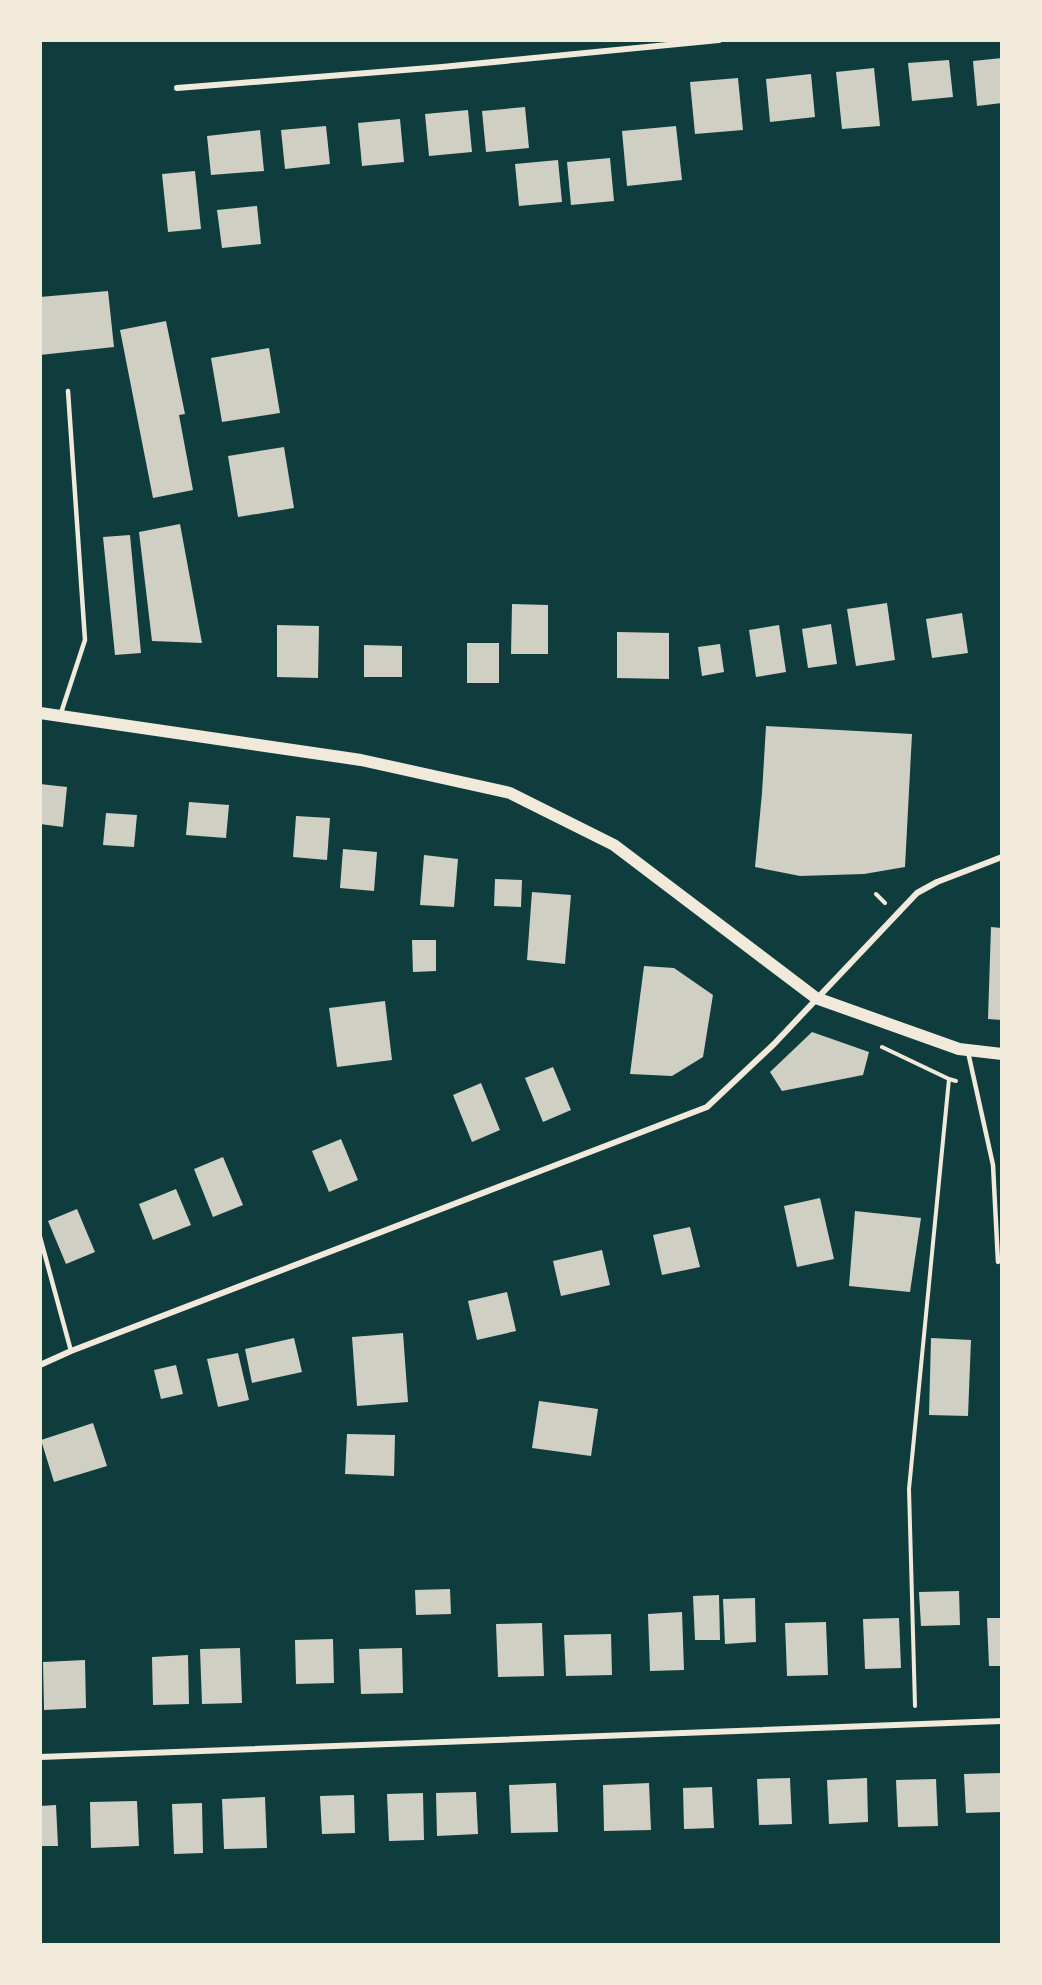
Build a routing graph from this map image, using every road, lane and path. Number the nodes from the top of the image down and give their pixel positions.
1 (719, 40) edge
2 (177, 88) dead end
3 (68, 391) dead end
4 (40, 713) edge
5 (60, 716) junction
6 (1002, 857) edge
7 (816, 998) junction
8 (873, 1043) dead end
9 (968, 1050) junction
10 (1002, 1054) edge
11 (949, 1079) junction
12 (975, 1085) junction
13 (993, 1165) junction
14 (1002, 1165) edge
15 (40, 1237) edge
16 (998, 1262) dead end
17 (71, 1351) junction
18 (40, 1365) edge
19 (1002, 1721) edge
20 (915, 1724) junction
21 (40, 1757) edge

1 - 2 street
3 - 5 lane
4 - 5 main road
5 - 7 main road
6 - 7 street
7 - 9 main road
7 - 17 street
8 - 11 path
9 - 10 main road
9 - 12 lane
11 - 12 path
11 - 20 path
12 - 13 lane
13 - 14 lane
13 - 16 lane
15 - 17 lane
17 - 18 street
19 - 20 street
20 - 21 street

